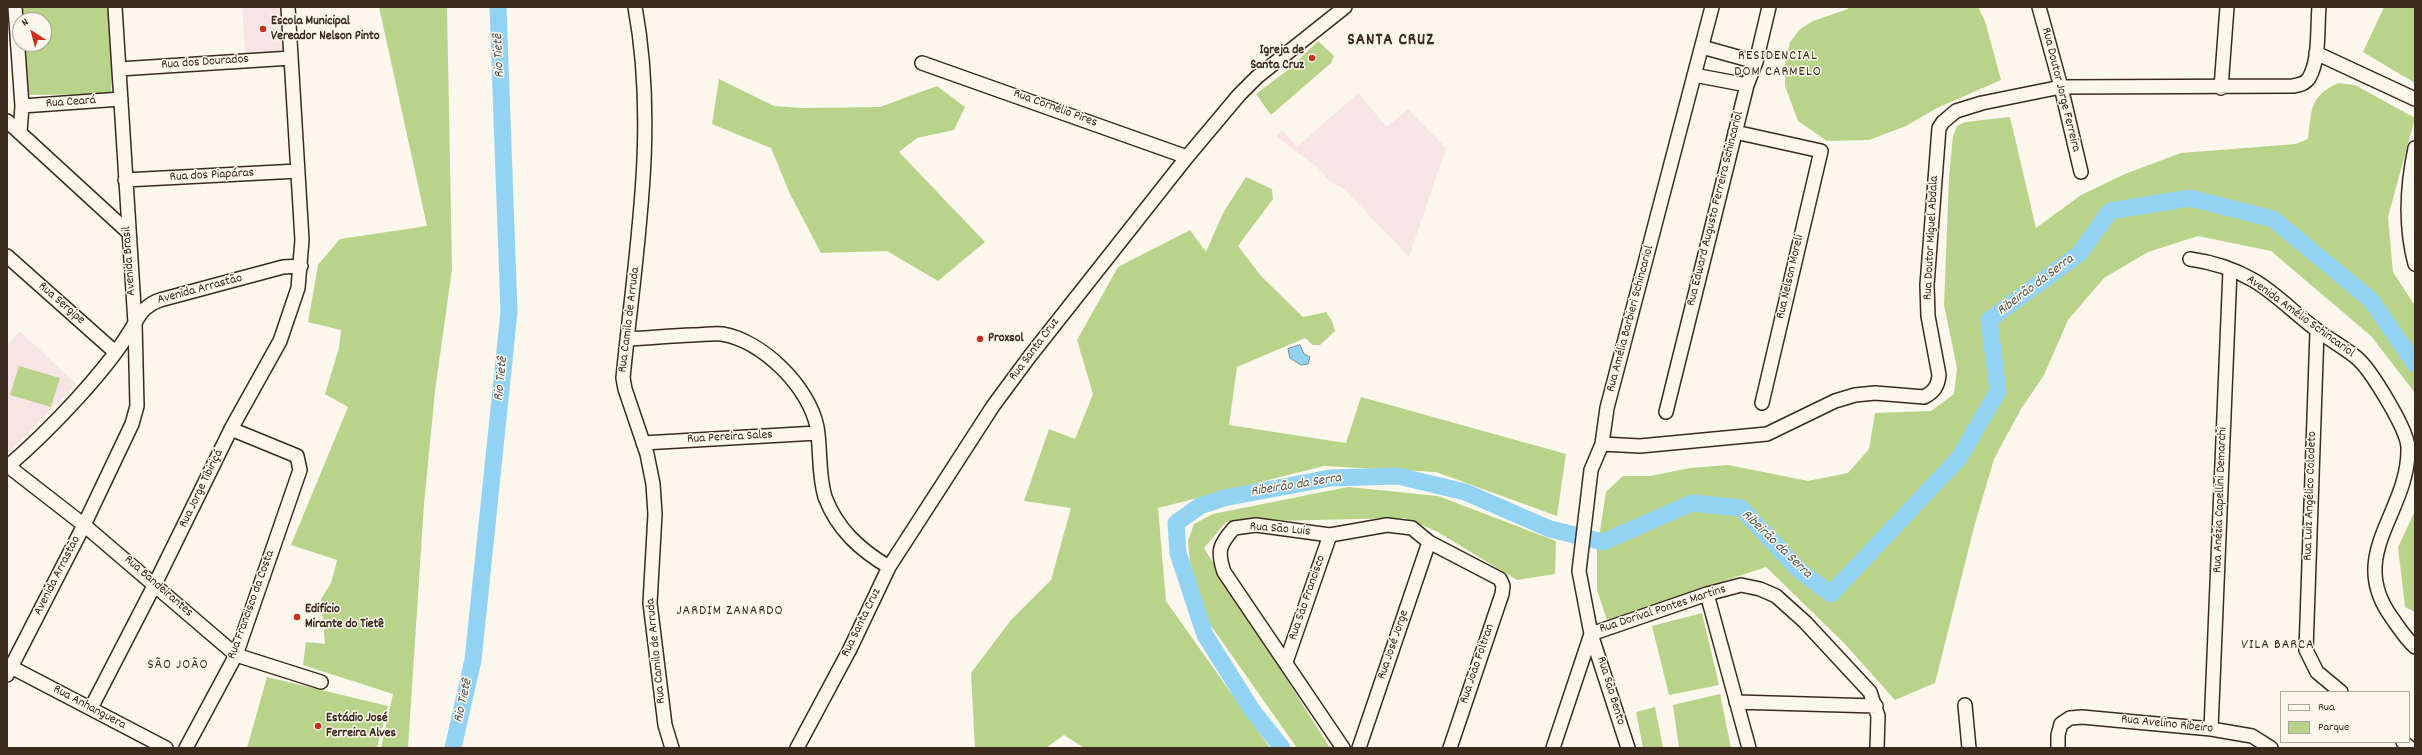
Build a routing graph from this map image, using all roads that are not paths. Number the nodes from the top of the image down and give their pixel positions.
1 (115, 7) edge
2 (288, 7) edge
3 (635, 7) edge
4 (1344, 7) edge
5 (1712, 7) edge
6 (1769, 7) edge
7 (2039, 7) edge
8 (2227, 7) edge
9 (2319, 7) edge
10 (1702, 47) junction
11 (14, 52) edge
12 (2316, 53) junction
13 (291, 58) junction
14 (1756, 62) junction
15 (922, 63) dead end
16 (119, 69) junction
17 (1694, 75) junction
18 (1746, 85) junction
19 (2061, 87) junction
20 (2221, 88) junction
21 (121, 99) junction
22 (2415, 100) edge
23 (22, 106) junction
24 (7, 121) edge
25 (20, 132) junction
26 (1735, 132) junction
27 (2415, 148) edge
28 (1187, 157) junction
29 (298, 171) junction
30 (2081, 172) dead end
31 (125, 180) junction
32 (128, 232) junction
33 (7, 256) edge
34 (2190, 259) dead end
35 (2415, 264) edge
36 (301, 266) junction
37 (2230, 270) junction
38 (135, 323) junction
39 (2317, 331) junction
40 (628, 339) junction
41 (115, 352) junction
42 (1762, 403) dead end
43 (1666, 412) dead end
44 (231, 429) junction
45 (817, 433) junction
46 (643, 443) junction
47 (1602, 444) junction
48 (8, 466) edge
49 (84, 525) junction
50 (1330, 535) junction
51 (1429, 542) junction
52 (889, 567) junction
53 (1500, 579) joint
54 (155, 584) junction
55 (1707, 594) junction
56 (1591, 634) junction
57 (2415, 647) edge
58 (236, 655) junction
59 (1286, 662) junction
60 (9, 671) edge
61 (321, 682) dead end
62 (2340, 691) edge
63 (1736, 702) junction
64 (1965, 705) dead end
65 (1876, 706) junction
66 (90, 708) junction
67 (2211, 729) junction
68 (166, 748) edge
69 (186, 748) edge
70 (672, 748) edge
71 (797, 748) edge
72 (1343, 748) edge
73 (1359, 748) edge
74 (1450, 748) edge
75 (1553, 748) edge
76 (1628, 748) edge
77 (1749, 748) edge
78 (1877, 748) edge
79 (1969, 748) edge
80 (2058, 748) edge
81 (2271, 748) edge

1 - 16 street, Avenida Brasil
2 - 13 street
3 - 40 street, Rua Camilo de Arruda
4 - 28 street, Rua Santa Cruz
5 - 10 street, Rua Amélia Barbieri Schincariol
6 - 14 street, Rua Edward Augusto Ferreira Schincariol
7 - 19 street, Rua Doutor Jorge Ferreira
8 - 20 street
9 - 12 street
10 - 14 street
10 - 17 street, Rua Amélia Barbieri Schincariol
11 - 23 street
12 - 20 street, Rua Doutor Miguel Abdala
12 - 22 street
13 - 16 street, Rua dos Dourados
13 - 29 street
14 - 18 street, Rua Edward Augusto Ferreira Schincariol
15 - 28 street, Rua Cornélio Pires
16 - 21 street, Avenida Brasil
17 - 18 street
17 - 47 street, Rua Amélia Barbieri Schincariol
18 - 26 street, Rua Edward Augusto Ferreira Schincariol
19 - 20 street, Rua Doutor Miguel Abdala
19 - 30 street, Rua Doutor Jorge Ferreira
19 - 47 street, Rua Doutor Miguel Abdala
21 - 23 street, Rua Ceará
21 - 31 street, Avenida Brasil
23 - 25 street
24 - 25 street
25 - 32 street
26 - 42 street, Rua Nelson Moreli
26 - 43 street, Rua Edward Augusto Ferreira Schincariol
27 - 35 street
28 - 52 street, Rua Santa Cruz
29 - 31 street, Rua dos Piapáras
29 - 36 street
31 - 32 street, Avenida Brasil
32 - 38 street, Avenida Brasil
33 - 41 street, Rua Sergipe
34 - 37 street, Avenida Amélio Schincariol
36 - 38 street, Avenida Arrastão
36 - 44 street, Rua Jorge Tibiriçá
37 - 39 street, Avenida Amélio Schincariol
37 - 67 street, Rua Anézia Capellini Demarchi
38 - 41 street
38 - 49 street, Avenida Arrastão
39 - 57 street, Avenida Amélio Schincariol
39 - 62 street, Rua Luiz Angélico Colodeto
40 - 45 street
40 - 46 street, Rua Camilo de Arruda
41 - 48 street
44 - 54 street, Rua Jorge Tibiriçá
44 - 58 street, Rua Francisco da Costa
45 - 46 street, Rua Pereira Sales
45 - 52 street
46 - 70 street, Rua Camilo de Arruda
47 - 56 street, Rua Amélia Barbieri Schincariol
48 - 49 street, Rua Bandeirantes
49 - 54 street, Rua Bandeirantes
49 - 60 street, Avenida Arrastão
50 - 51 street, Rua São Luis
50 - 59 street, Rua São Francisco
50 - 59 street, Rua São Luis
51 - 53 street, Rua São Luis
51 - 73 street, Rua José Jorge
52 - 71 street, Rua Santa Cruz
53 - 74 street, Rua João Foltran
54 - 58 street, Rua Bandeirantes
54 - 66 street, Rua Jorge Tibiriçá
55 - 56 street, Rua Dorival Pontes Martins
55 - 63 street
55 - 65 street, Rua Dorival Pontes Martins
56 - 75 street
56 - 76 street, Rua São Bento
58 - 61 street, Rua Bandeirantes
58 - 69 street, Rua Francisco da Costa
59 - 72 street, Rua São Luis
60 - 66 street, Rua Anhanguera
63 - 65 street
63 - 77 street
64 - 79 street
65 - 78 street
66 - 68 street, Rua Anhanguera
67 - 80 street, Rua Avelino Ribeiro
67 - 81 street, Rua Avelino Ribeiro

